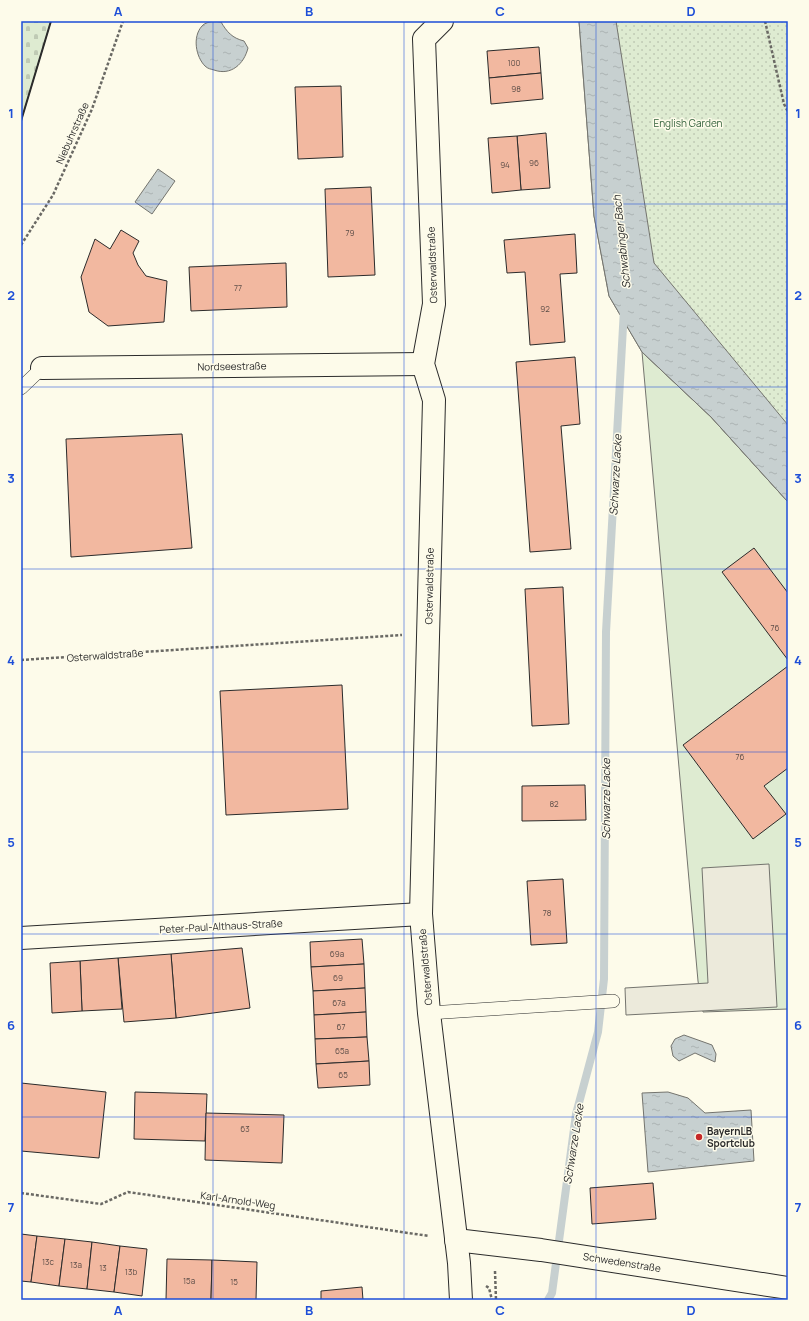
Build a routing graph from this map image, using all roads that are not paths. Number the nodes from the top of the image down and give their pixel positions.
1 (442, 21) edge
2 (423, 364) junction
3 (42, 368) joint
4 (21, 388) edge
5 (421, 914) junction
6 (21, 938) edge
7 (613, 1001) dead end
8 (429, 1013) junction
9 (456, 1240) junction
10 (788, 1288) edge
11 (461, 1300) edge

1 - 2 street, Osterwaldstraße
2 - 3 street, Nordseestraße
2 - 5 street, Osterwaldstraße
3 - 4 lane
5 - 6 street, Peter-Paul-Althaus-Straße
5 - 8 street, Osterwaldstraße
7 - 8 lane
8 - 9 street, Osterwaldstraße
9 - 10 street, Schwedenstraße
9 - 11 street, Osterwaldstraße

